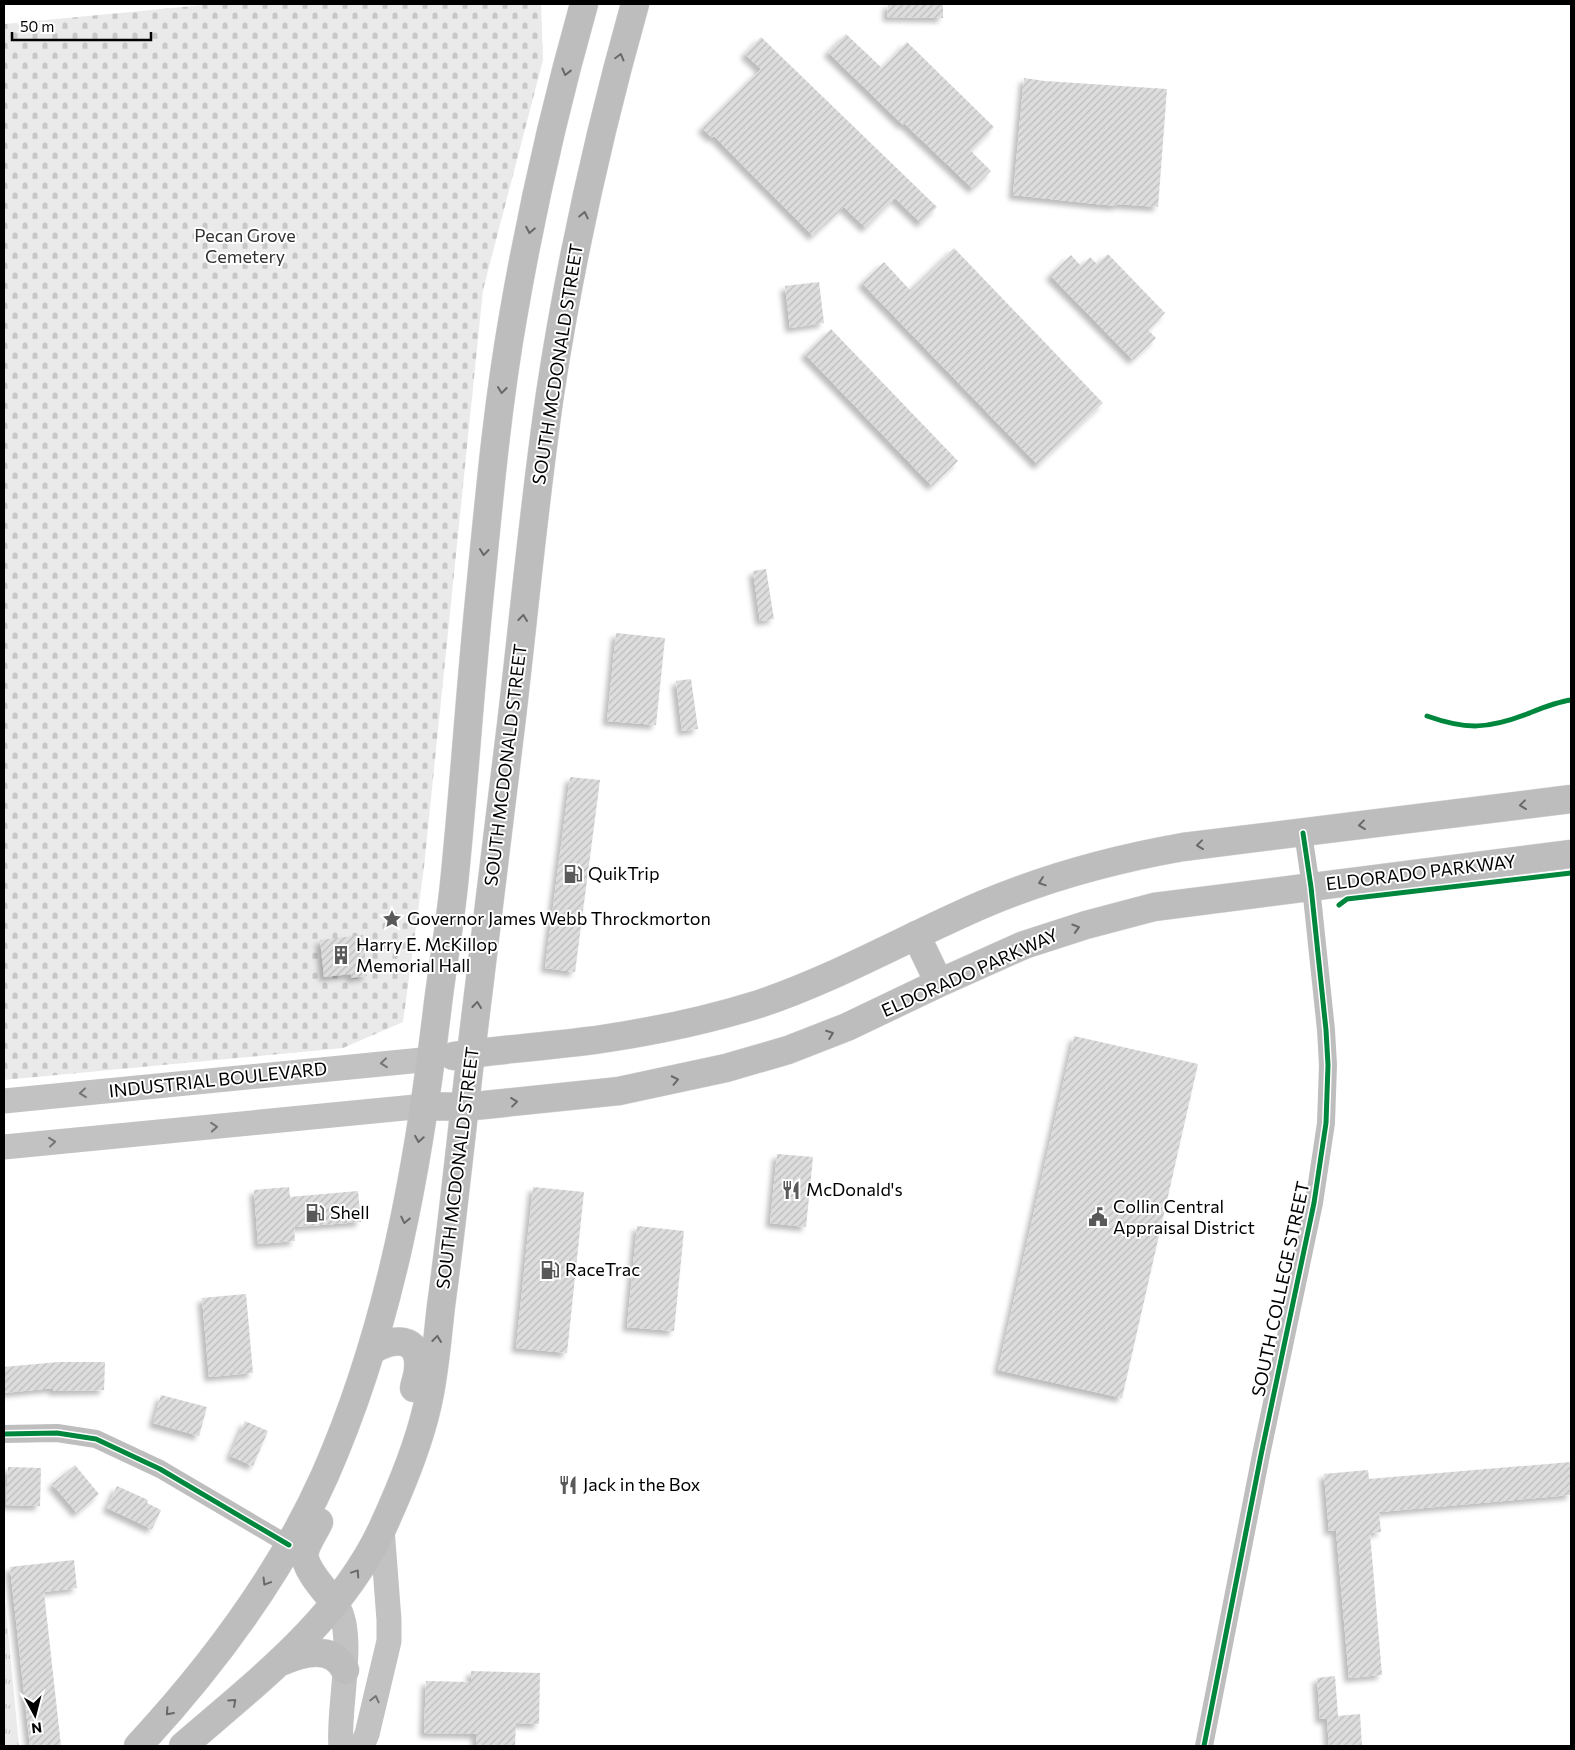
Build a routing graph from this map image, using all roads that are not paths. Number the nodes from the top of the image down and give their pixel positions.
1 (634, 4) edge
2 (583, 5) edge
3 (466, 750) junction
4 (508, 753) junction
5 (1571, 799) edge
6 (1303, 833) junction
7 (1571, 854) edge
8 (491, 885) junction
9 (1310, 887) junction
10 (454, 888) junction
11 (916, 935) junction
12 (939, 983) junction
13 (471, 1054) junction
14 (432, 1059) junction
15 (4, 1101) edge
16 (425, 1106) junction
17 (465, 1107) junction
18 (4, 1147) edge
19 (371, 1350) junction
20 (359, 1386) junction
21 (4, 1434) edge
22 (406, 1473) junction
23 (382, 1528) junction
24 (289, 1545) junction
25 (335, 1603) junction
26 (278, 1664) junction
27 (345, 1670) junction
28 (138, 1746) edge
29 (183, 1746) edge
30 (341, 1746) edge
31 (362, 1746) edge
32 (1204, 1746) edge

4 -> 1 main road, SOUTH MCDONALD STREET
2 -> 3 main road
3 - 4 main road
3 - 10 main road
4 - 8 main road, SOUTH MCDONALD STREET
5 -> 6 main road
6 - 9 street, SOUTH COLLEGE STREET
6 -> 11 main road
7 - 9 main road, ELDORADO PARKWAY
8 - 10 main road
13 -> 8 main road, SOUTH MCDONALD STREET
12 -> 9 main road, ELDORADO PARKWAY
9 - 32 street, SOUTH COLLEGE STREET
10 - 14 main road
11 - 12 main road
11 - 13 main road
17 -> 12 main road, ELDORADO PARKWAY
13 - 14 main road
13 - 17 main road, SOUTH MCDONALD STREET
14 -> 15 main road, INDUSTRIAL BOULEVARD
14 - 16 main road
16 - 17 main road, ELDORADO PARKWAY
18 -> 16 main road
16 -> 19 main road
22 -> 17 main road, SOUTH MCDONALD STREET
19 - 20 main road
19 - 22 main road
20 - 24 main road
20 - 25 main road
21 - 24 street
22 - 23 main road, SOUTH MCDONALD STREET
25 -> 23 main road, SOUTH MCDONALD STREET
31 -> 23 main road
24 -> 28 main road
25 - 26 main road, SOUTH MCDONALD STREET
25 - 27 main road
26 - 27 main road
29 -> 26 main road, SOUTH MCDONALD STREET
27 - 30 main road

